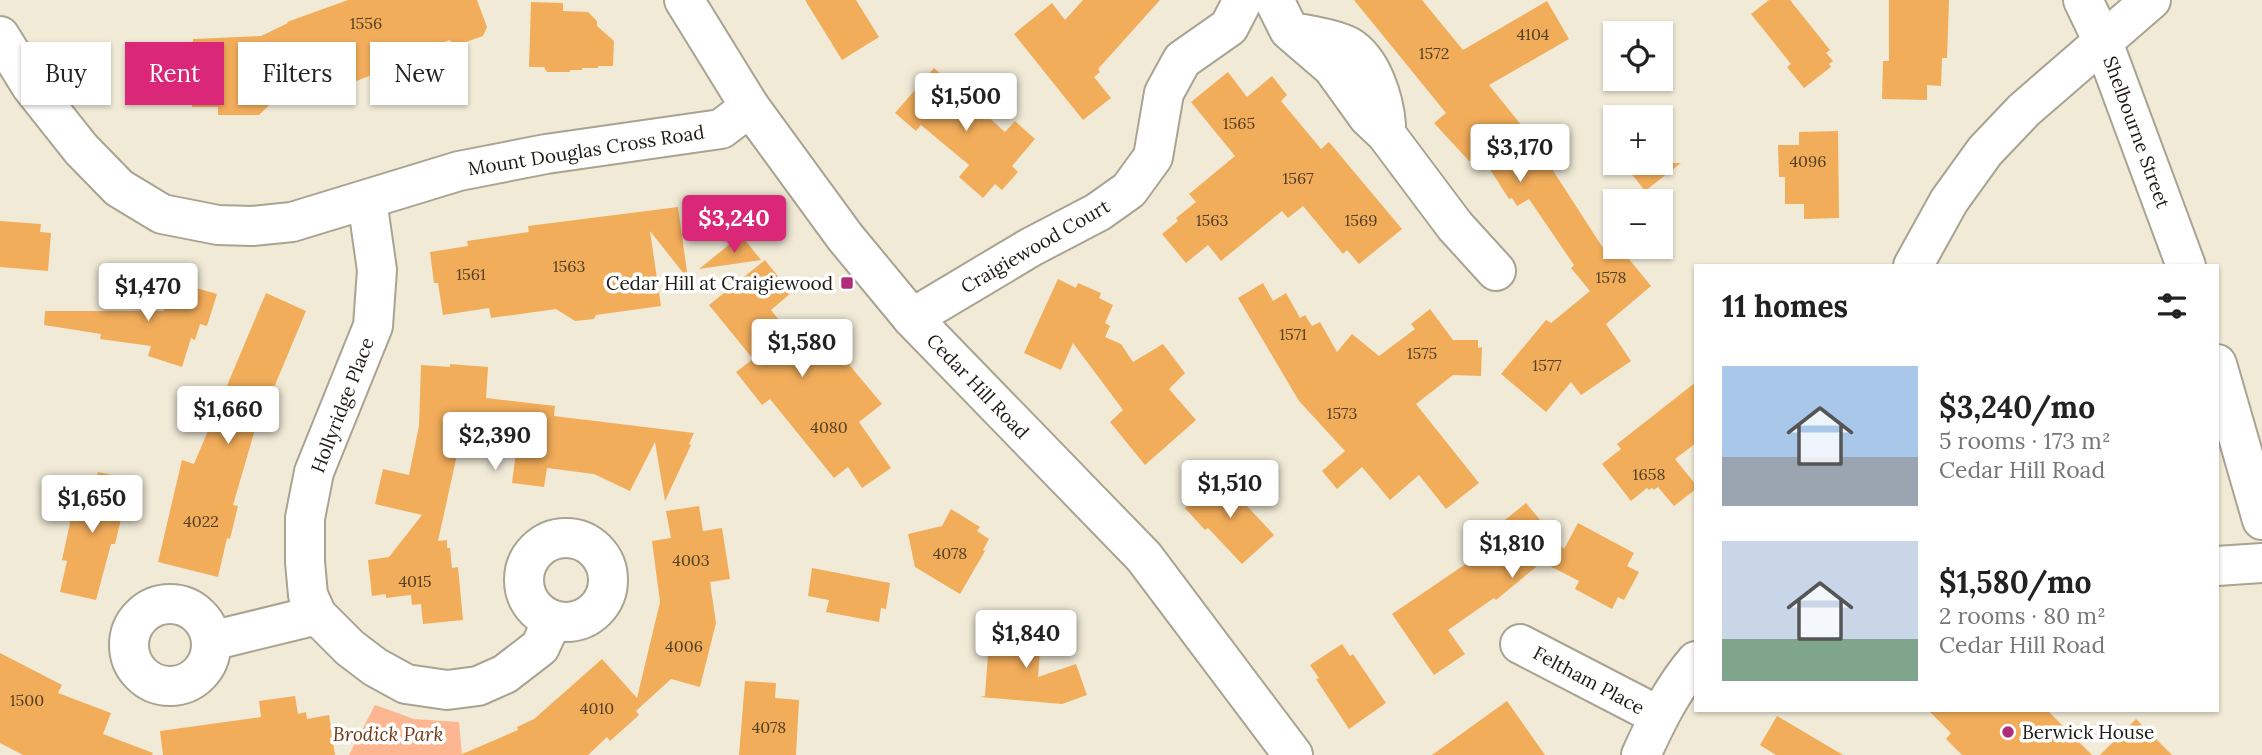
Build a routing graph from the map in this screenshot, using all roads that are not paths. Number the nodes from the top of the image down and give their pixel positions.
1 (684, 0) edge
2 (2084, 0) edge
3 (2151, 0) edge
4 (1236, 14) edge
5 (1281, 15) edge
6 (0, 36) edge
7 (2103, 42) junction
8 (750, 107) junction
9 (368, 200) junction
10 (1914, 264) edge
11 (2185, 264) edge
12 (1496, 271) dead end
13 (912, 318) junction
14 (2219, 371) edge
15 (2262, 520) edge
16 (2262, 563) edge
17 (2219, 565) edge
18 (317, 615) junction
19 (552, 621) dead end
20 (211, 641) dead end
21 (1520, 644) dead end
22 (1694, 663) edge
23 (1659, 716) junction
24 (1291, 754) edge
25 (1641, 755) edge

1 - 8 street, Cedar Hill Road
2 - 7 street, Shelbourne Street
3 - 7 street
4 - 5 street, Craigiewood Court
4 - 13 street, Craigiewood Court
5 - 12 street, Craigiewood Court
6 - 9 street, Mount Douglas Cross Road
7 - 10 street
7 - 11 street, Shelbourne Street
8 - 9 street, Mount Douglas Cross Road
8 - 13 street, Cedar Hill Road
9 - 18 street, Hollyridge Place
13 - 24 street, Cedar Hill Road
14 - 15 street
16 - 17 street
18 - 19 street, Hollyridge Place
18 - 20 street
21 - 23 street, Feltham Place
22 - 23 street
23 - 25 street

